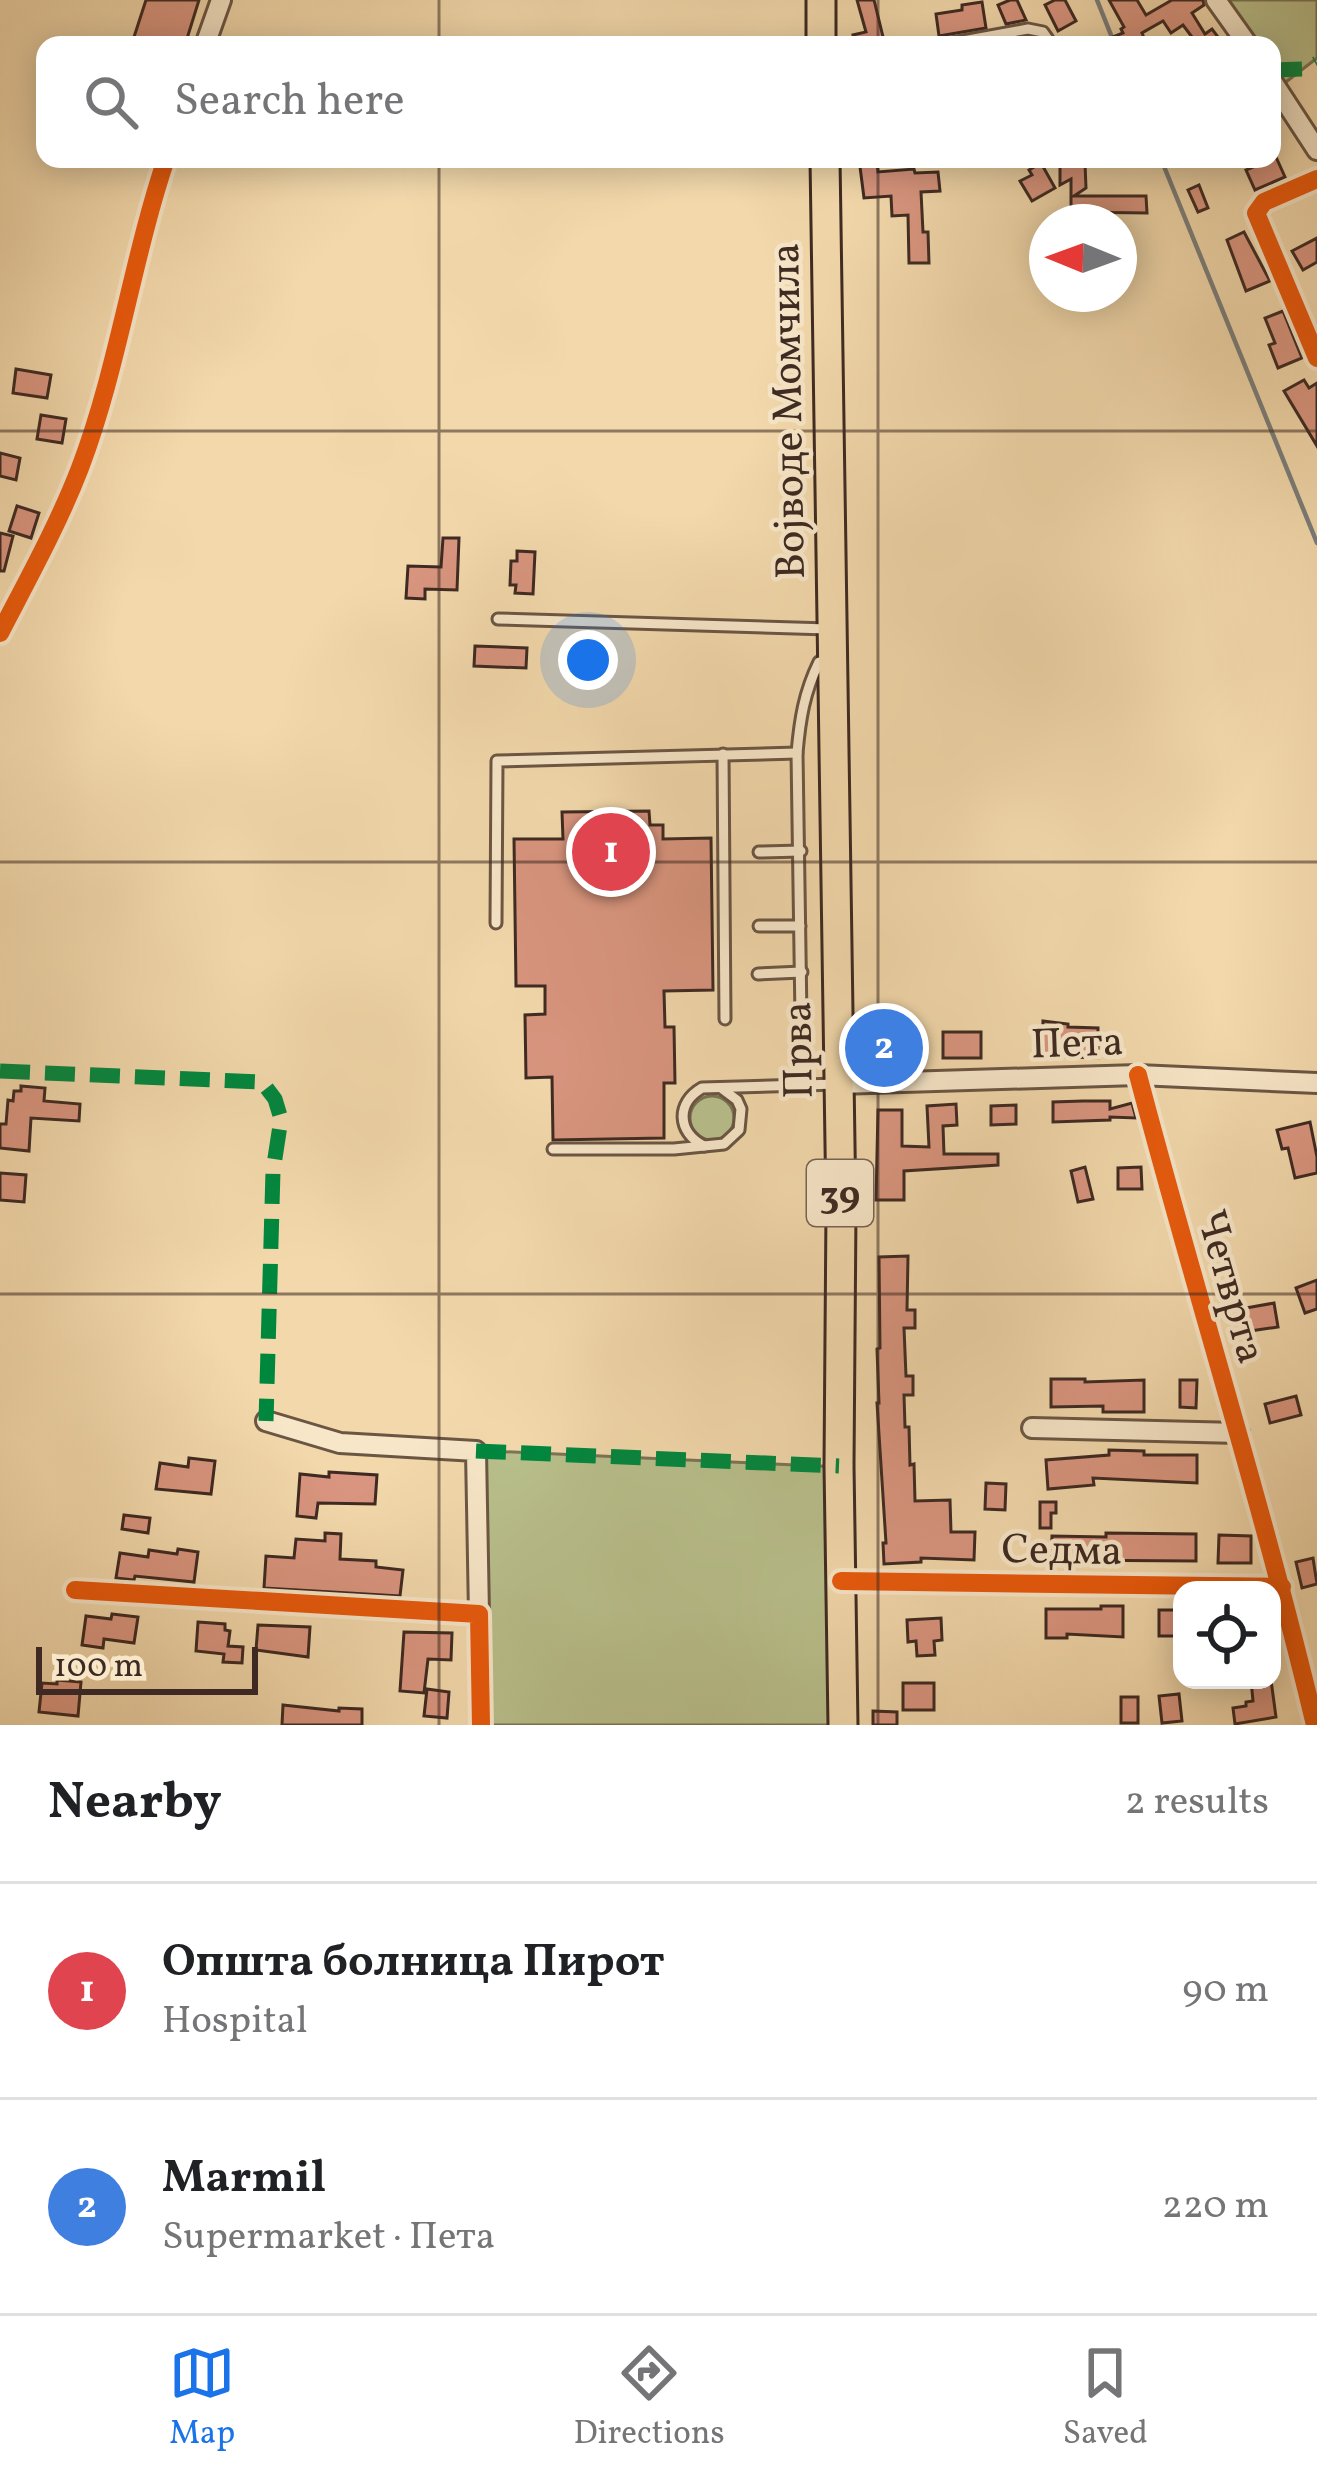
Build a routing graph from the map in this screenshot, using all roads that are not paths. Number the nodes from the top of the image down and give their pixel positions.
1 (221, 0) edge
2 (821, 0) edge
3 (1216, 0) edge
4 (208, 36) edge
5 (821, 36) edge
6 (987, 36) edge
7 (1046, 36) edge
8 (1242, 36) edge
9 (1281, 95) edge
10 (1317, 150) edge
11 (164, 168) edge
12 (825, 168) edge
13 (1317, 179) edge
14 (1317, 358) edge
15 (498, 620) dead end
16 (830, 629) junction
17 (0, 633) edge
18 (831, 662) junction
19 (797, 753) junction
20 (723, 754) junction
21 (800, 850) junction
22 (759, 852) dead end
23 (496, 923) dead end
24 (759, 926) dead end
25 (800, 926) junction
26 (802, 972) junction
27 (758, 974) dead end
28 (724, 1018) dead end
29 (1138, 1075) junction
30 (1317, 1083) edge
31 (802, 1084) junction
32 (838, 1084) junction
33 (721, 1088) junction
34 (704, 1146) junction
35 (554, 1149) dead end
36 (266, 1421) dead end
37 (1032, 1428) dead end
38 (1239, 1433) junction
39 (842, 1581) junction
40 (1282, 1587) junction
41 (75, 1590) dead end
42 (479, 1614) junction
43 (481, 1725) edge
44 (843, 1725) edge
45 (1315, 1725) edge

1 - 4 street
2 - 5 main road
3 - 8 street
6 - 7 lane
9 - 10 street
11 - 17 street
12 - 16 main road, Војводе Момчила / 39
13 - 14 street
15 - 16 lane
16 - 18 main road, Војводе Момчила / 39
18 - 19 lane
18 - 32 main road, Прва / 39
19 - 20 lane
19 - 21 lane
20 - 23 lane
20 - 28 lane
21 - 22 lane
21 - 25 lane
24 - 25 lane
25 - 26 lane
26 - 27 lane
26 - 31 lane
29 - 30 street, Пета
29 - 32 street, Пета
29 - 38 street, Четврта
31 - 32 lane
31 - 33 lane
32 - 39 main road, Прва / 39
33 - 34 lane
33 - 34 lane
34 - 35 lane
36 - 42 street
37 - 38 street
38 - 40 street, Четврта
39 - 40 street, Седма
39 - 44 main road, Прва / 39
40 - 45 street, Четврта
41 - 42 street
42 - 43 street

